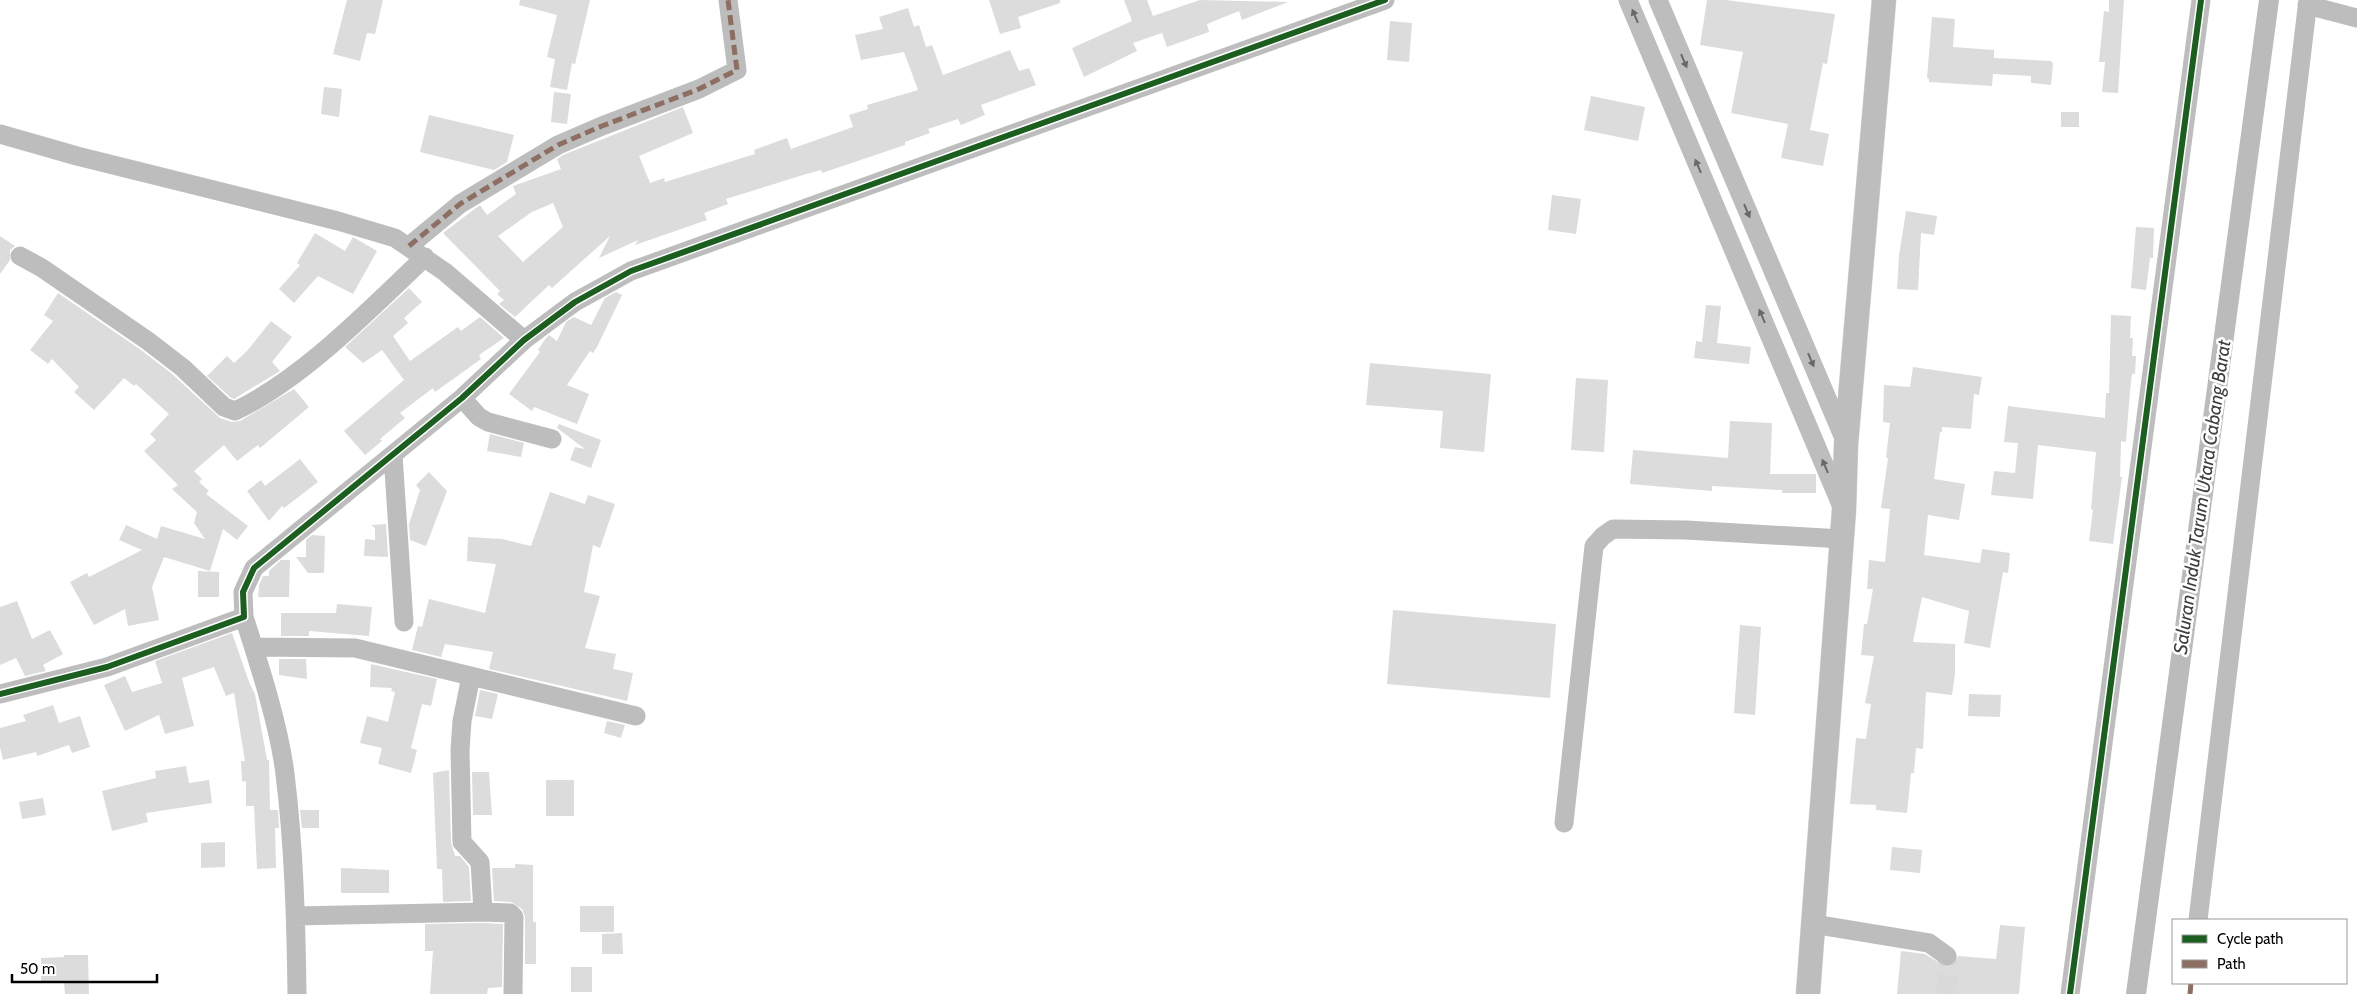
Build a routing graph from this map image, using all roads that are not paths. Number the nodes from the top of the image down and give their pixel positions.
1 (728, 0) edge
2 (1385, 0) edge
3 (1628, 0) edge
4 (1658, 0) edge
5 (1884, 0) edge
6 (2201, 0) edge
7 (2307, 3) edge
8 (2357, 18) edge
9 (0, 134) edge
10 (409, 246) junction
11 (20, 256) dead end
12 (425, 257) junction
13 (524, 340) junction
14 (462, 398) junction
15 (552, 439) dead end
16 (1846, 445) junction
17 (393, 455) junction
18 (1844, 510) junction
19 (1842, 539) junction
20 (244, 617) junction
21 (404, 622) dead end
22 (254, 647) junction
23 (471, 676) junction
24 (0, 694) edge
25 (636, 716) dead end
26 (1564, 824) dead end
27 (483, 912) junction
28 (296, 916) junction
29 (2198, 919) edge
30 (1813, 924) junction
31 (1947, 956) dead end
32 (296, 994) edge
33 (513, 994) edge
34 (1808, 994) edge
35 (2070, 994) edge

1 - 10 street
2 - 13 street
18 -> 3 street
4 -> 16 street
5 - 16 main road
6 - 35 street
7 - 8 street
7 - 29 street
9 - 10 street
10 - 12 street
11 - 12 street
12 - 13 street
13 - 14 street
14 - 15 street
14 - 17 street
16 - 18 main road
17 - 20 street
17 - 21 street
18 - 19 main road
19 - 26 street
19 - 30 main road
20 - 22 street
20 - 24 street
22 - 23 street
22 - 28 street
23 - 25 street
23 - 27 street
27 - 28 street
27 - 33 street
28 - 32 street
30 - 31 street
30 - 34 main road

